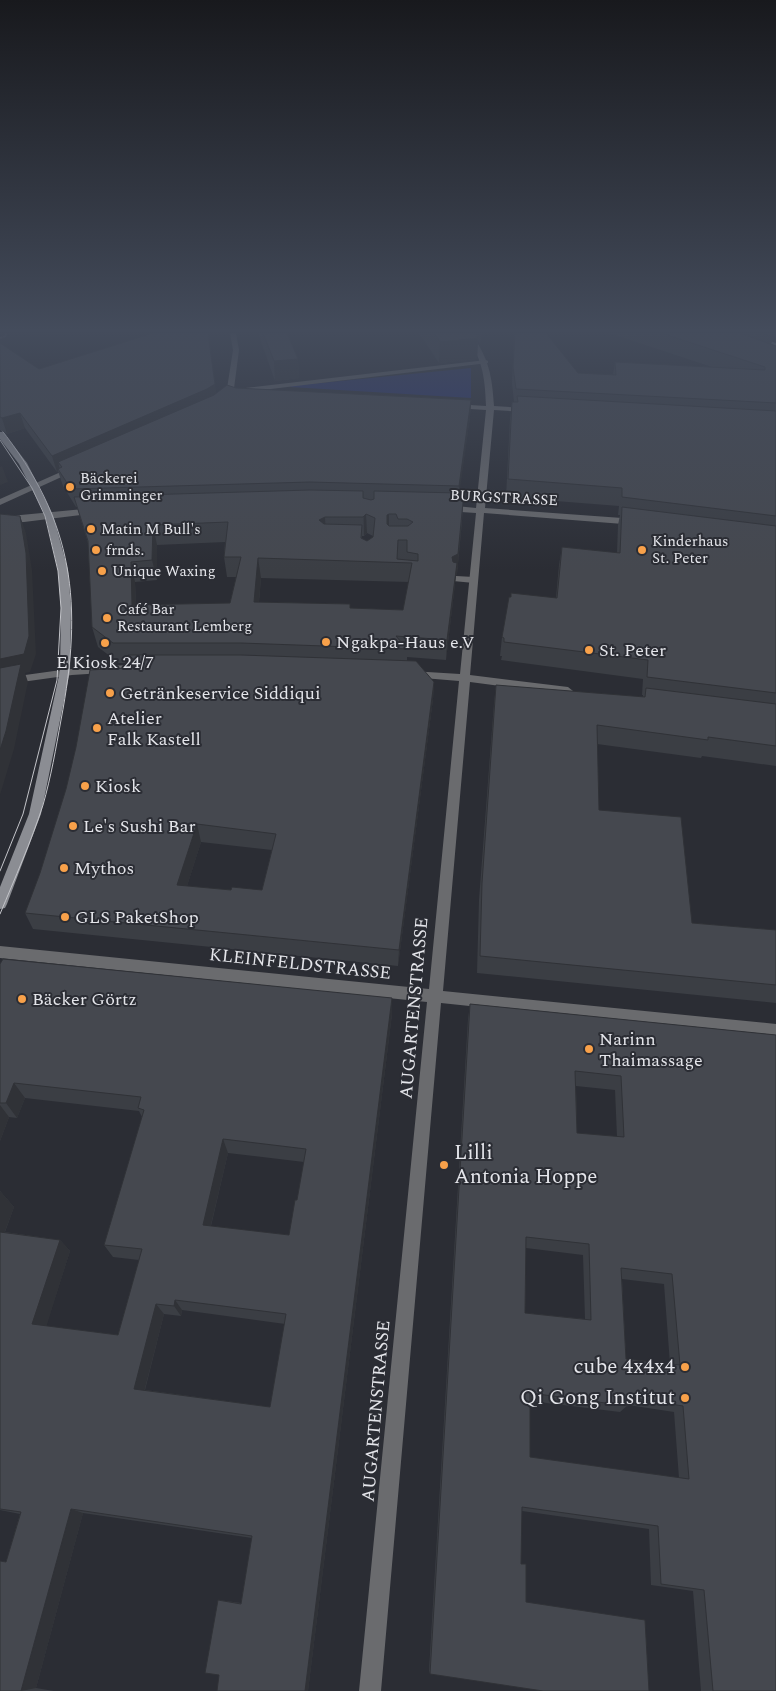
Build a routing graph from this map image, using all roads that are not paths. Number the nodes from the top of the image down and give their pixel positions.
1 (490, 412) edge
2 (0, 434) edge
3 (82, 466) edge
4 (36, 486) junction
5 (0, 502) edge
6 (437, 508) edge
7 (481, 509) junction
8 (106, 510) edge
9 (50, 515) junction
10 (0, 520) edge
11 (649, 524) edge
12 (456, 579) edge
13 (474, 580) junction
14 (158, 668) edge
15 (65, 671) junction
16 (402, 674) edge
17 (465, 678) junction
18 (0, 682) edge
19 (583, 694) edge
20 (0, 904) edge
21 (0, 952) edge
22 (435, 996) junction
23 (776, 1031) edge
24 (370, 1691) edge

1 - 7 street, AUGARTENSTRASSE
2 - 4 street
3 - 4 street
4 - 5 street
4 - 9 street
6 - 7 street, BURGSTRASSE
7 - 11 street, BURGSTRASSE
7 - 13 street, AUGARTENSTRASSE
8 - 9 street
9 - 10 street
9 - 15 street
12 - 13 lane
13 - 17 street, AUGARTENSTRASSE
14 - 15 street
15 - 18 street
15 - 20 street
16 - 17 street
17 - 19 street
17 - 22 street, AUGARTENSTRASSE
21 - 22 street, KLEINFELDSTRASSE
22 - 23 street, KLEINFELDSTRASSE
22 - 24 street, AUGARTENSTRASSE

